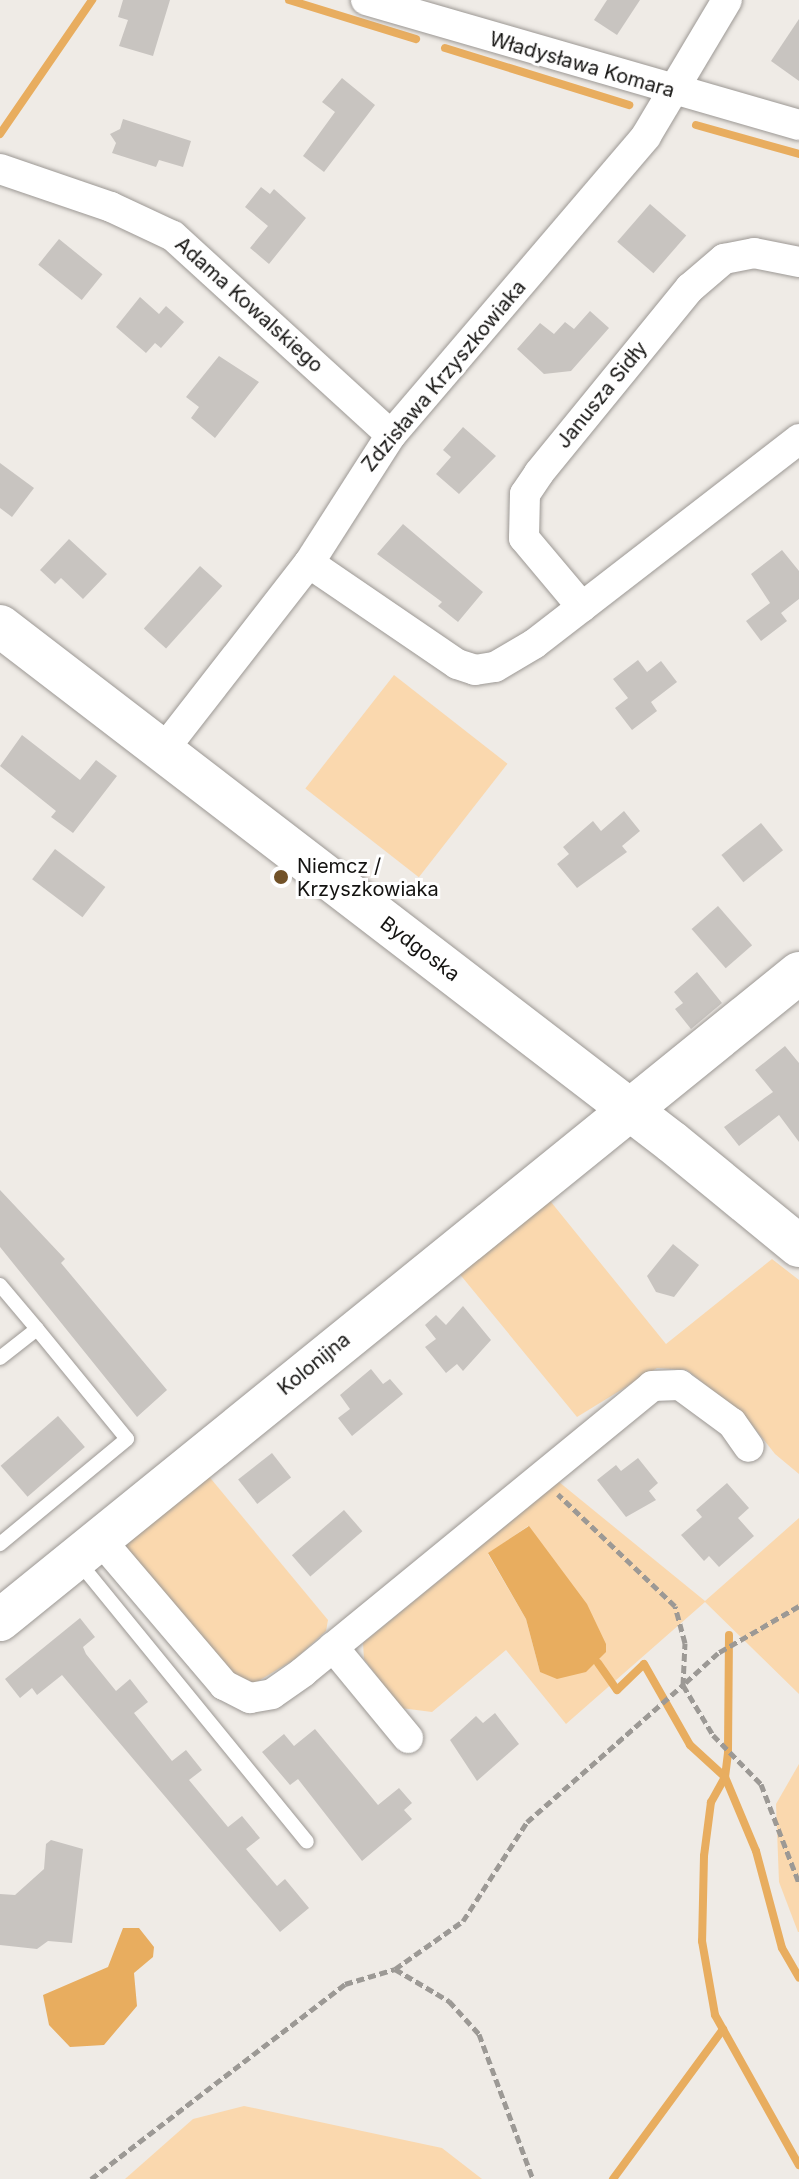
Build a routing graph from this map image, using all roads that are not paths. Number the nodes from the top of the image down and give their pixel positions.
1 (366, 0) edge
2 (727, 0) edge
3 (672, 91) junction
4 (799, 125) edge
5 (0, 169) edge
6 (799, 262) edge
7 (391, 435) junction
8 (799, 439) edge
9 (309, 563) junction
10 (582, 607) junction
11 (0, 626) edge
12 (161, 753) junction
13 (799, 973) edge
14 (629, 1110) junction
15 (799, 1246) edge
16 (0, 1285) edge
17 (37, 1329) junction
18 (0, 1358) edge
19 (749, 1447) dead end
20 (0, 1544) edge
21 (87, 1548) junction
22 (0, 1620) edge
23 (333, 1647) junction
24 (408, 1738) dead end
25 (307, 1842) dead end

1 - 3 street, Władysława Komara
2 - 3 street, Zdzisława Krzyszkowiaka
3 - 4 street, Władysława Komara
3 - 7 street, Zdzisława Krzyszkowiaka
5 - 7 street, Adama Kowalskiego
6 - 10 street, Janusza Sidły
7 - 9 street, Zdzisława Krzyszkowiaka
8 - 10 street
9 - 10 street
9 - 12 street, Zdzisława Krzyszkowiaka
11 - 12 street, Bydgoska
12 - 14 street, Bydgoska
13 - 14 street, Kolonijna
14 - 15 street, Bydgoska
14 - 21 street, Kolonijna
16 - 17 lane
17 - 18 lane
17 - 20 lane
19 - 23 street
21 - 22 street, Kolonijna
21 - 23 street
21 - 25 lane
23 - 24 street

